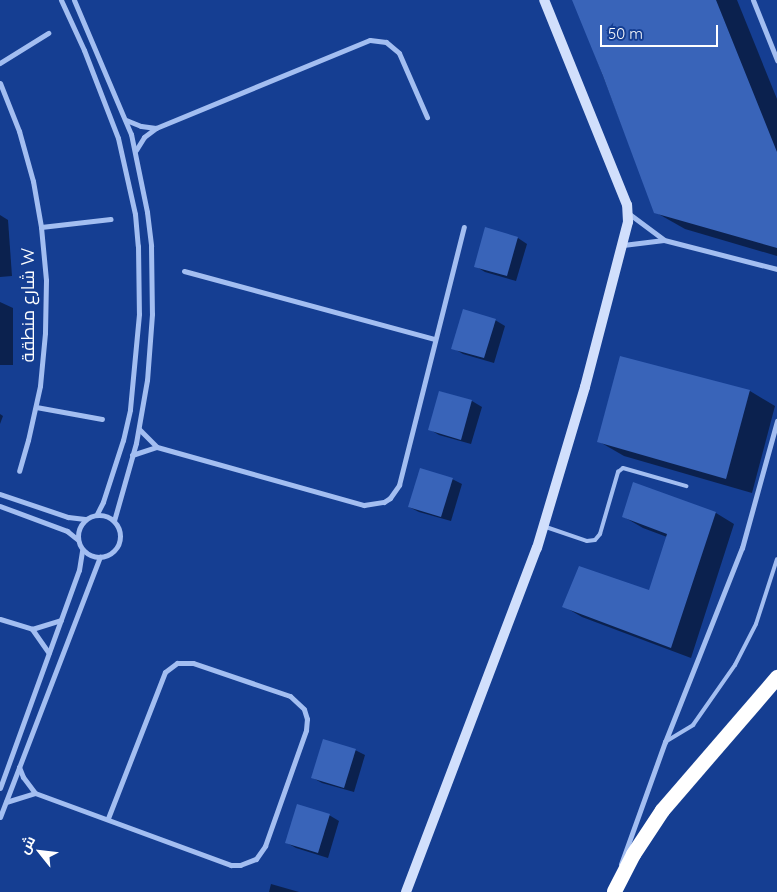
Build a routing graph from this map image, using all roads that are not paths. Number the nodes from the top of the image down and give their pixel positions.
1 (61, 0) edge
2 (74, 0) edge
3 (544, 0) edge
4 (753, 0) edge
5 (48, 33) dead end
6 (777, 60) edge
7 (0, 63) edge
8 (0, 83) edge
9 (427, 117) dead end
10 (126, 120) junction
11 (156, 128) junction
12 (136, 150) junction
13 (628, 213) junction
14 (111, 219) dead end
15 (41, 227) junction
16 (464, 227) dead end
17 (664, 240) junction
18 (623, 245) junction
19 (777, 269) edge
20 (184, 271) dead end
21 (435, 339) junction
22 (36, 407) junction
23 (102, 419) dead end
24 (777, 421) edge
25 (139, 429) junction
26 (157, 447) junction
27 (132, 455) junction
28 (19, 471) dead end
29 (686, 486) dead end
30 (0, 494) edge
31 (0, 506) edge
32 (97, 514) junction
33 (86, 518) junction
34 (114, 521) junction
35 (544, 526) junction
36 (77, 539) junction
37 (82, 550) junction
38 (100, 558) junction
39 (777, 559) edge
40 (0, 619) edge
41 (61, 620) junction
42 (32, 629) junction
43 (49, 653) junction
44 (777, 678) edge
45 (665, 742) junction
46 (19, 767) junction
47 (2, 779) edge
48 (0, 788) edge
49 (36, 792) junction
50 (6, 802) junction
51 (0, 817) edge
52 (108, 818) junction
53 (406, 892) edge
54 (614, 892) edge

1 - 32 street
2 - 10 street
3 - 13 street
4 - 6 street
5 - 7 street
8 - 15 street, شارع منطقة W
9 - 11 street
10 - 11 street
10 - 12 street
11 - 12 street
12 - 25 street
13 - 17 street
13 - 18 street
14 - 15 street
15 - 22 street, شارع منطقة W
16 - 21 street
17 - 18 street
17 - 19 street
18 - 35 street
20 - 21 street
21 - 26 street
22 - 23 street
22 - 28 street, شارع منطقة W
24 - 45 street
25 - 26 street
25 - 27 street
26 - 27 street
27 - 34 street
29 - 35 lane
30 - 33 street
31 - 36 street
32 - 33 street
32 - 34 street
33 - 36 street
34 - 38 street
35 - 53 street
36 - 37 street
37 - 38 street
37 - 41 street
38 - 46 street
39 - 45 lane
40 - 42 street
41 - 42 street
41 - 43 street
42 - 43 street
43 - 47 street
44 - 54 highway
45 - 54 street
46 - 49 street
46 - 50 street
47 - 48 street
49 - 50 street
49 - 52 street
50 - 51 street
52 - 52 street

